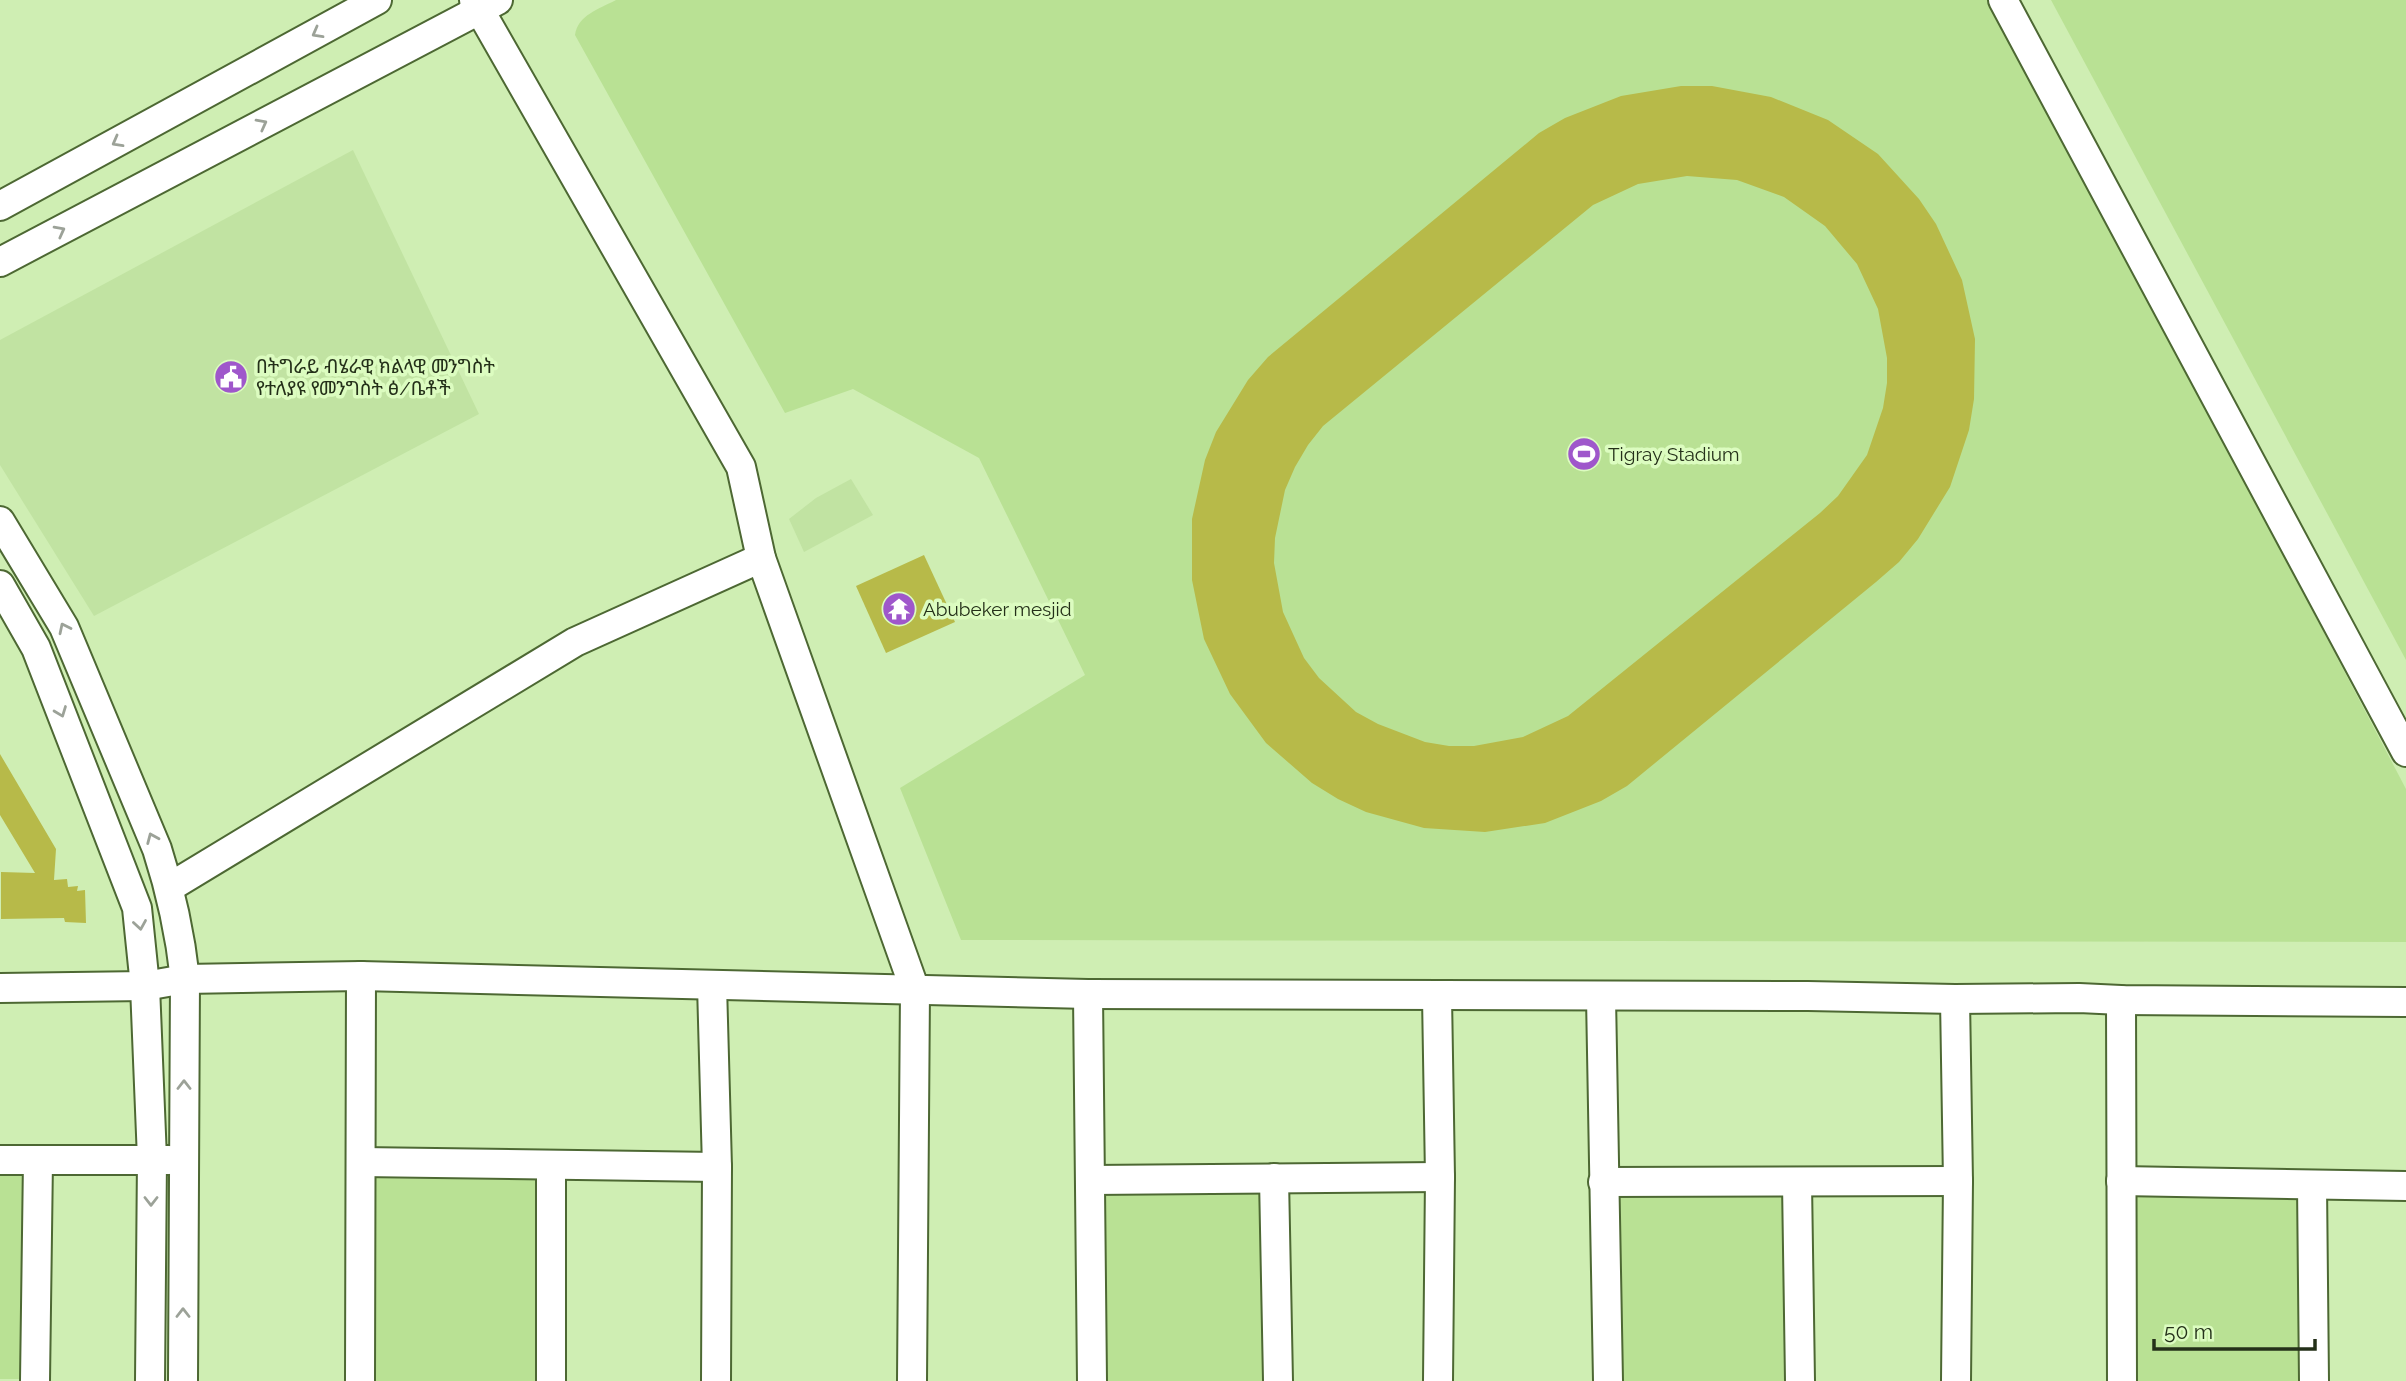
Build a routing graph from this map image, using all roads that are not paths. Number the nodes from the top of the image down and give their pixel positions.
1 (377, 0) edge
2 (2003, 0) edge
3 (483, 3) edge
4 (0, 206) edge
5 (0, 262) edge
6 (0, 521) edge
7 (761, 558) junction
8 (37, 580) junction
9 (4, 591) edge
10 (2406, 752) edge
11 (170, 887) junction
12 (362, 976) junction
13 (185, 979) junction
14 (712, 985) junction
15 (145, 986) junction
16 (0, 988) edge
17 (915, 990) junction
18 (1088, 995) junction
19 (1437, 996) junction
20 (1601, 997) junction
21 (1955, 999) junction
22 (2121, 1000) junction
23 (2406, 1002) edge
24 (152, 1159) junction
25 (0, 1160) edge
26 (38, 1160) junction
27 (183, 1160) junction
28 (361, 1162) junction
29 (551, 1165) junction
30 (717, 1167) junction
31 (1440, 1177) junction
32 (1273, 1178) junction
33 (1091, 1180) junction
34 (1958, 1181) junction
35 (2121, 1181) junction
36 (1603, 1182) junction
37 (1797, 1183) junction
38 (2312, 1185) junction
39 (2406, 1186) edge
40 (35, 1381) edge
41 (150, 1381) edge
42 (183, 1381) edge
43 (360, 1381) edge
44 (551, 1381) edge
45 (716, 1381) edge
46 (912, 1381) edge
47 (1092, 1381) edge
48 (1278, 1381) edge
49 (1438, 1381) edge
50 (1608, 1381) edge
51 (1800, 1381) edge
52 (1956, 1381) edge
53 (2122, 1381) edge
54 (2314, 1381) edge

1 -> 4 street
2 - 10 street
5 -> 3 street
3 - 7 street
6 - 8 street
7 - 11 street
7 - 17 street
8 - 9 street
11 -> 8 street
9 -> 15 street
11 - 13 street
12 - 13 street
12 - 14 street
12 - 28 street
13 - 15 street
27 -> 13 street
14 - 17 street
14 - 30 street
15 - 16 street
15 - 24 street
17 - 18 street
17 - 46 street
18 - 19 street
18 - 33 street
19 - 20 street
19 - 31 street
20 - 21 street
20 - 36 street
21 - 22 street
21 - 34 street
22 - 23 street
22 - 35 street
24 - 26 street
24 - 27 street
24 -> 41 street
25 - 26 street
26 - 40 street
42 -> 27 street
28 - 29 street
28 - 43 street
29 - 30 street
29 - 44 street
30 - 45 street
31 - 32 street
31 - 49 street
32 - 33 street
32 - 48 street
33 - 47 street
34 - 37 street
34 - 52 street
35 - 38 street
35 - 53 street
36 - 37 street
36 - 50 street
37 - 51 street
38 - 39 street
38 - 54 street

